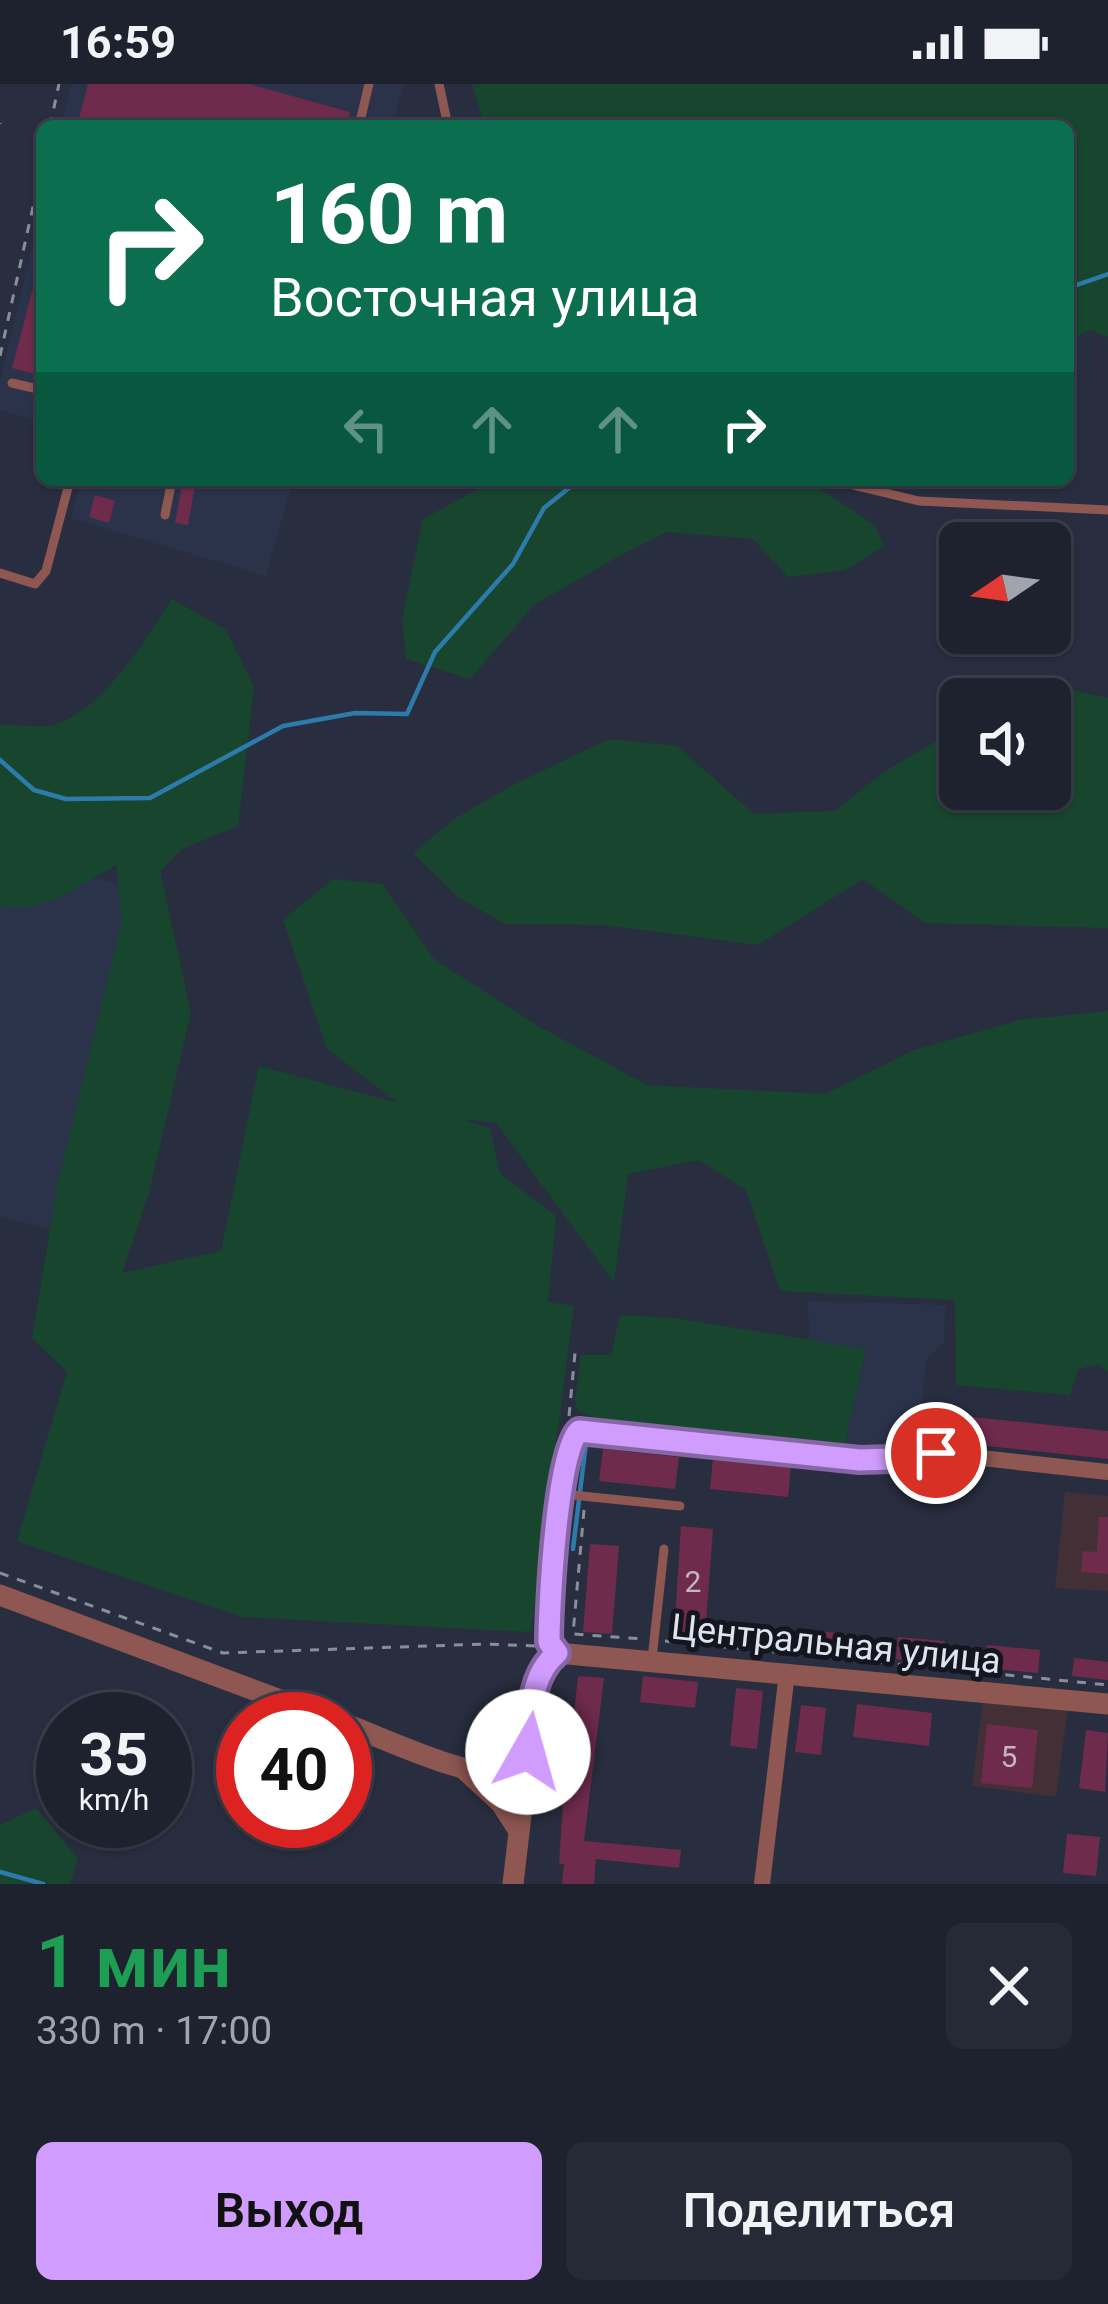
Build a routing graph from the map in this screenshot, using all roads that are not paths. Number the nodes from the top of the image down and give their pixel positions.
1 (369, 84) edge
2 (439, 84) edge
3 (360, 120) edge
4 (447, 120) edge
5 (11, 383) dead end
6 (36, 389) edge
7 (68, 486) edge
8 (171, 486) edge
9 (857, 486) edge
10 (1108, 510) edge
11 (164, 515) dead end
12 (0, 573) edge
13 (1108, 1472) edge
14 (562, 1494) junction
15 (680, 1506) dead end
16 (664, 1550) dead end
17 (0, 1595) edge
18 (654, 1649) junction
19 (557, 1653) junction
20 (787, 1673) junction
21 (260, 1692) edge
22 (1108, 1705) edge
23 (372, 1734) edge
24 (528, 1752) junction
25 (464, 1768) junction
26 (519, 1832) junction
27 (513, 1884) edge
28 (762, 1884) edge

1 - 3 lane
2 - 4 lane
5 - 6 lane
7 - 12 lane
8 - 11 lane
9 - 10 lane
13 - 14 street
14 - 15 lane
14 - 19 street
16 - 18 lane
17 - 21 street
18 - 19 street, Центральная улица
18 - 20 street, Центральная улица
19 - 24 street
20 - 22 street, Центральная улица
20 - 28 street
23 - 25 street
24 - 25 street
24 - 26 street
25 - 26 street
26 - 27 street

